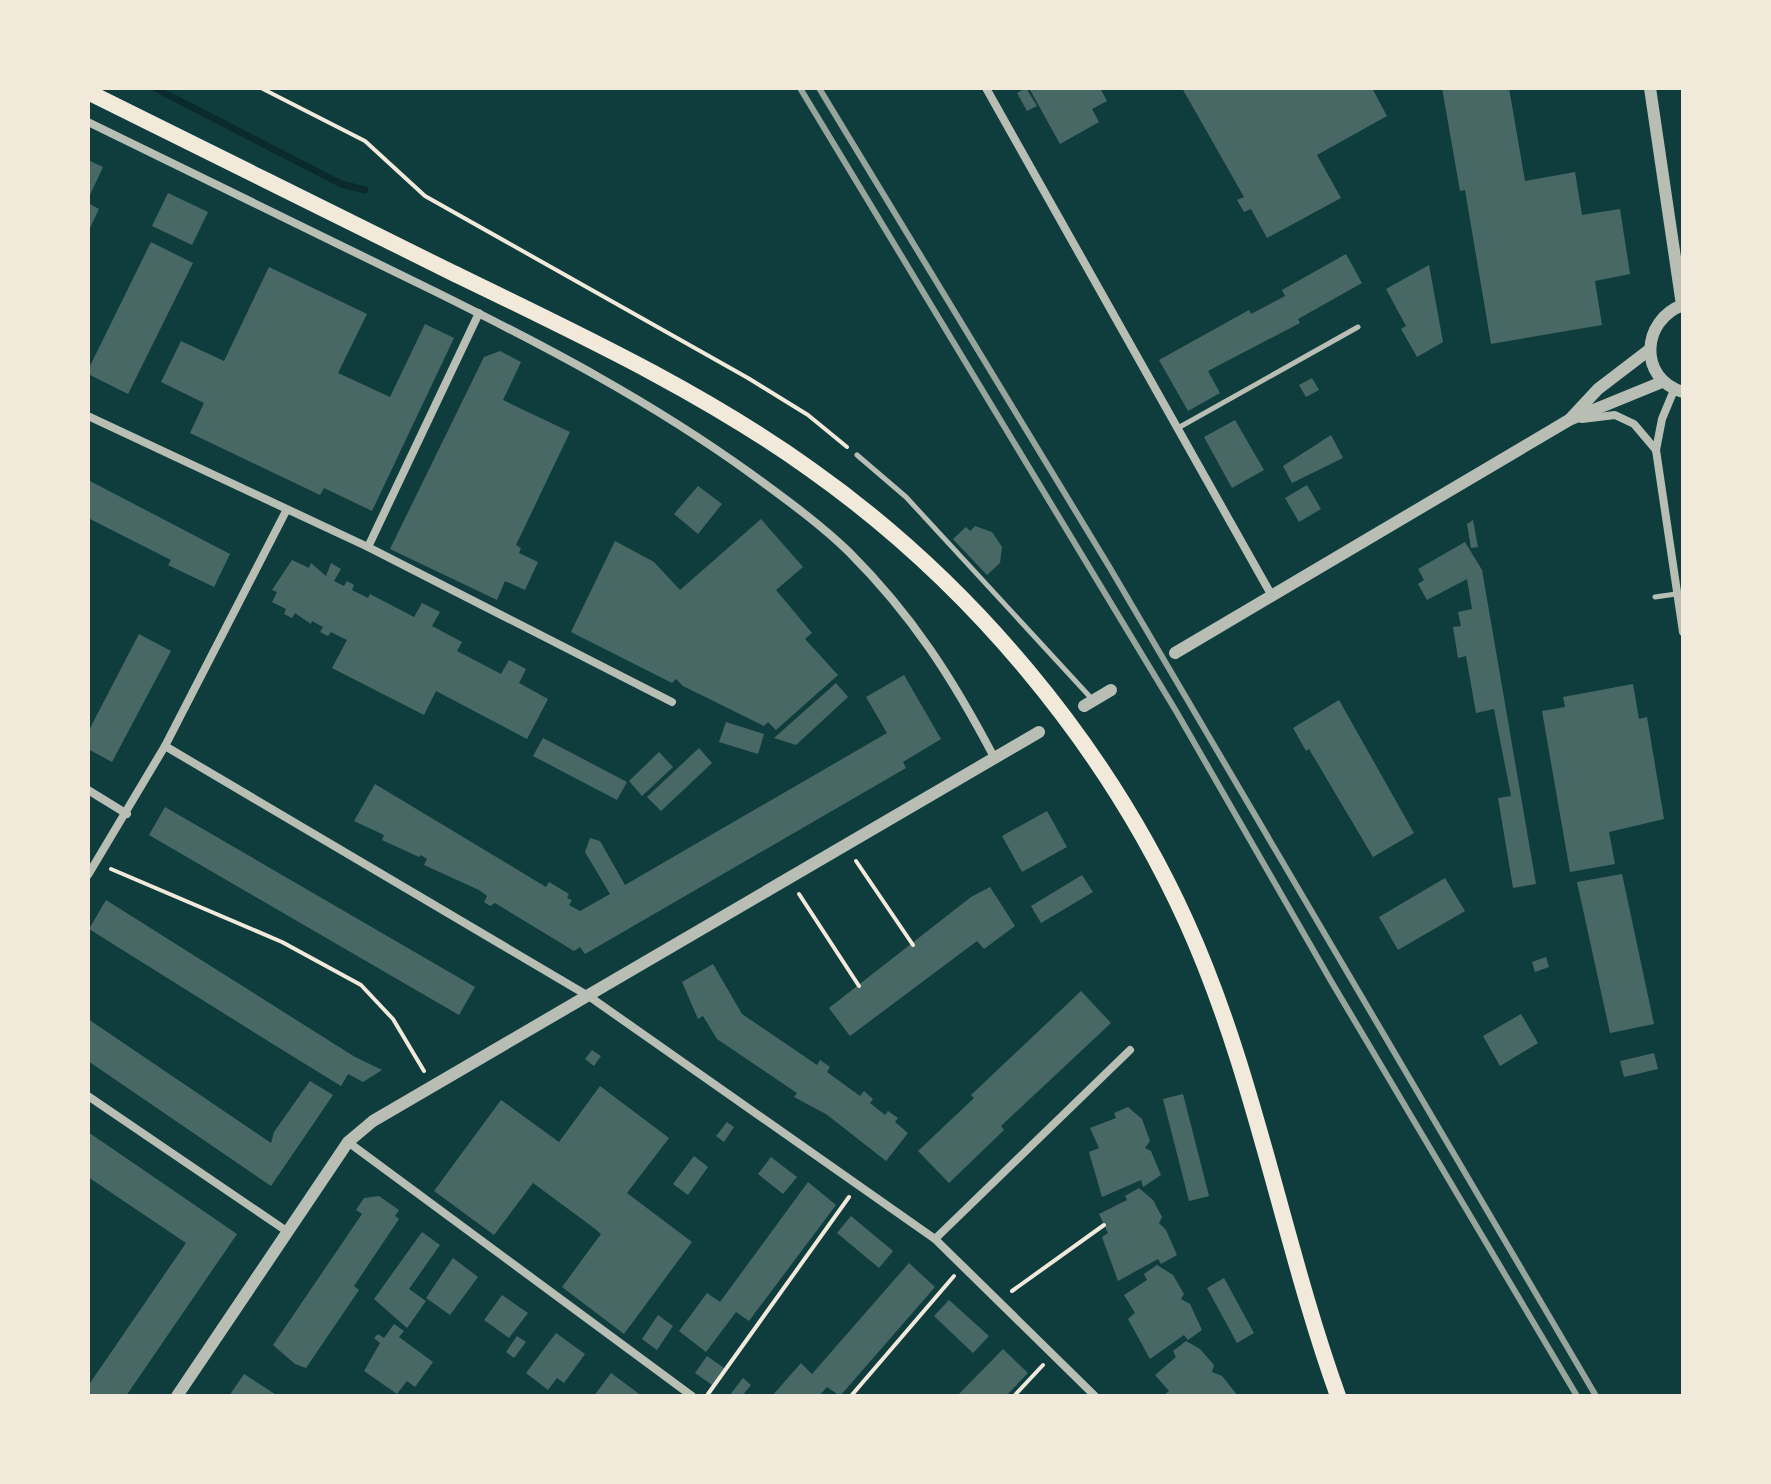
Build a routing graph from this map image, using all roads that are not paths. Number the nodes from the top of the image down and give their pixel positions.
1 (986, 88) edge
2 (1650, 88) edge
3 (88, 92) edge
4 (88, 122) edge
5 (1683, 305) edge
6 (479, 313) junction
7 (1358, 327) dead end
8 (1649, 350) junction
9 (1662, 382) junction
10 (1678, 391) edge
11 (88, 416) edge
12 (1569, 420) junction
13 (1178, 429) junction
14 (1656, 450) junction
15 (857, 455) road end
16 (286, 511) junction
17 (368, 547) junction
18 (1676, 594) junction
19 (1272, 596) junction
20 (1655, 597) dead end
21 (1683, 632) edge
22 (1175, 653) dead end
23 (1111, 690) dead end
24 (672, 702) dead end
25 (1088, 704) joint
26 (1039, 732) dead end
27 (165, 746) junction
28 (995, 759) junction
29 (88, 790) edge
30 (127, 814) junction
31 (88, 875) edge
32 (590, 997) junction
33 (1130, 1050) dead end
34 (88, 1096) edge
35 (348, 1142) junction
36 (288, 1232) junction
37 (935, 1239) junction
38 (182, 1394) edge
39 (692, 1396) edge
40 (1095, 1396) edge
41 (1338, 1396) edge

1 - 13 street
2 - 5 street
3 - 41 highway
4 - 6 street
5 - 8 street
6 - 17 street
6 - 28 street
7 - 13 lane
8 - 9 street
8 - 12 street
9 - 10 street
9 - 12 street
10 - 14 street
11 - 16 street
12 - 14 street
12 - 19 street
13 - 19 street
14 - 18 street
15 - 25 lane
16 - 17 street
16 - 27 street
17 - 24 street
18 - 20 lane
18 - 21 street
19 - 22 street
23 - 25 street
26 - 28 street
27 - 30 street
27 - 32 street
28 - 32 street
29 - 30 street
30 - 31 street
32 - 35 street
32 - 37 street
33 - 37 street
34 - 36 street
35 - 36 street
35 - 39 street
36 - 38 street
37 - 40 street

